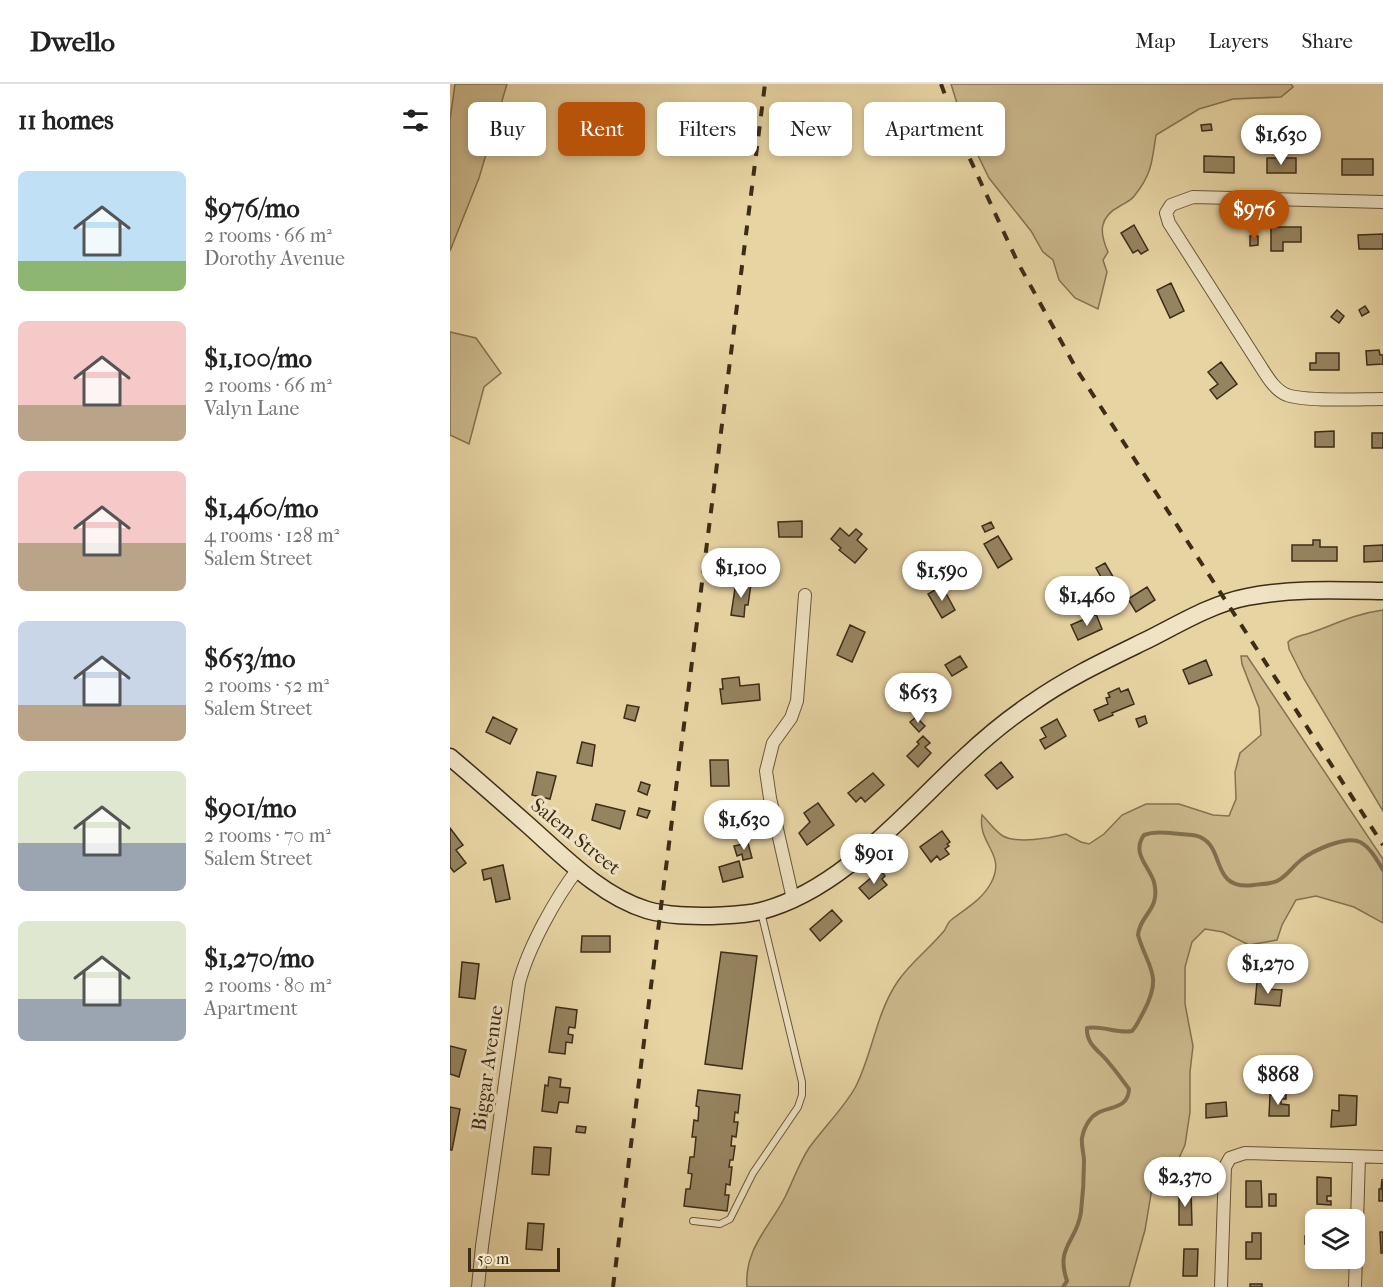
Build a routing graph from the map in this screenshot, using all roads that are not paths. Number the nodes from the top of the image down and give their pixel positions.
1 (1383, 202) edge
2 (1383, 399) edge
3 (1383, 591) edge
4 (805, 595) dead end
5 (450, 757) edge
6 (578, 869) junction
7 (793, 899) junction
8 (761, 911) junction
9 (1359, 1157) junction
10 (1383, 1157) edge
11 (693, 1221) dead end
12 (478, 1287) edge
13 (1221, 1287) edge
14 (1355, 1287) edge

1 - 2 street
3 - 7 street, Salem Street
4 - 7 street
5 - 6 street, Salem Street
6 - 8 street, Salem Street
6 - 12 street, Biggar Avenue
7 - 8 street, Salem Street
8 - 11 lane
9 - 10 street
9 - 13 street
9 - 14 street

